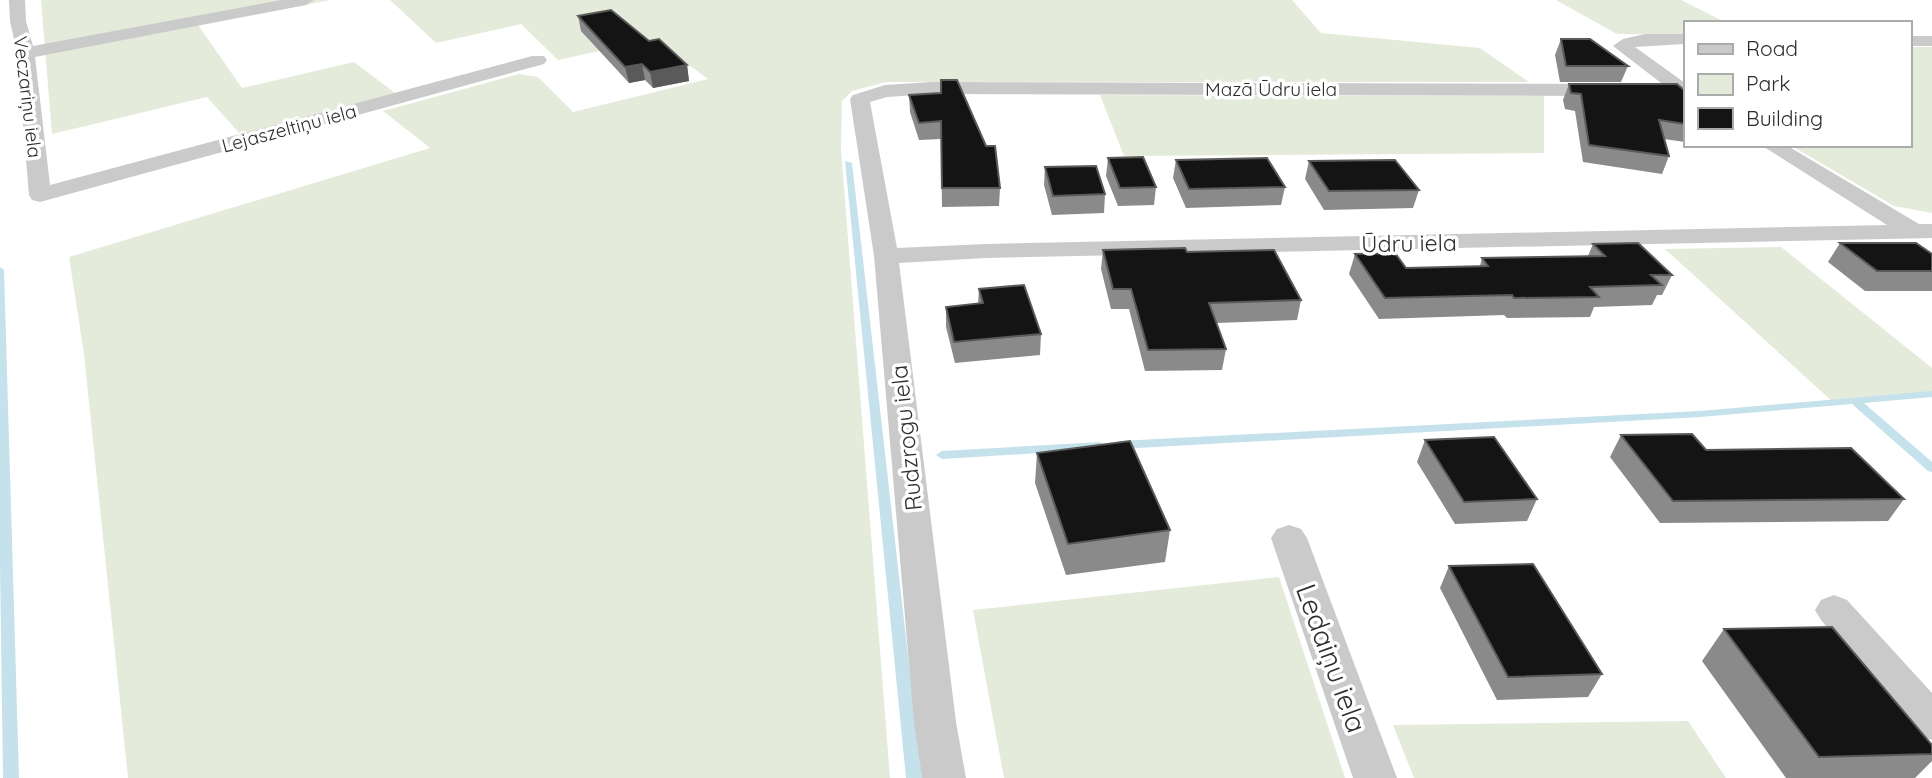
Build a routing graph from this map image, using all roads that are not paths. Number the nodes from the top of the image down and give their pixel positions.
1 (18, 0) edge
2 (306, 0) edge
3 (1684, 39) edge
4 (1911, 41) edge
5 (1932, 41) edge
6 (26, 53) junction
7 (538, 60) dead end
8 (1627, 90) edge
9 (1655, 90) edge
10 (1684, 91) edge
11 (860, 99) joint
12 (1775, 147) edge
13 (40, 195) joint
14 (1923, 231) edge
15 (886, 256) junction
16 (1289, 538) dead end
17 (1834, 610) dead end
18 (1932, 722) edge
19 (944, 778) edge
20 (1374, 778) edge

1 - 6 street, Veczariņu iela
2 - 6 street
3 - 10 street
4 - 5 street
6 - 13 street, Veczariņu iela
7 - 13 street, Lejaszeltiņu iela
8 - 11 street, Mazā Ūdru iela
9 - 10 street
11 - 15 street, Rudzrogu iela
12 - 14 street
14 - 15 street, Ūdru iela
15 - 19 street, Rudzrogu iela
16 - 20 street, Ledaiņu iela
17 - 18 street

